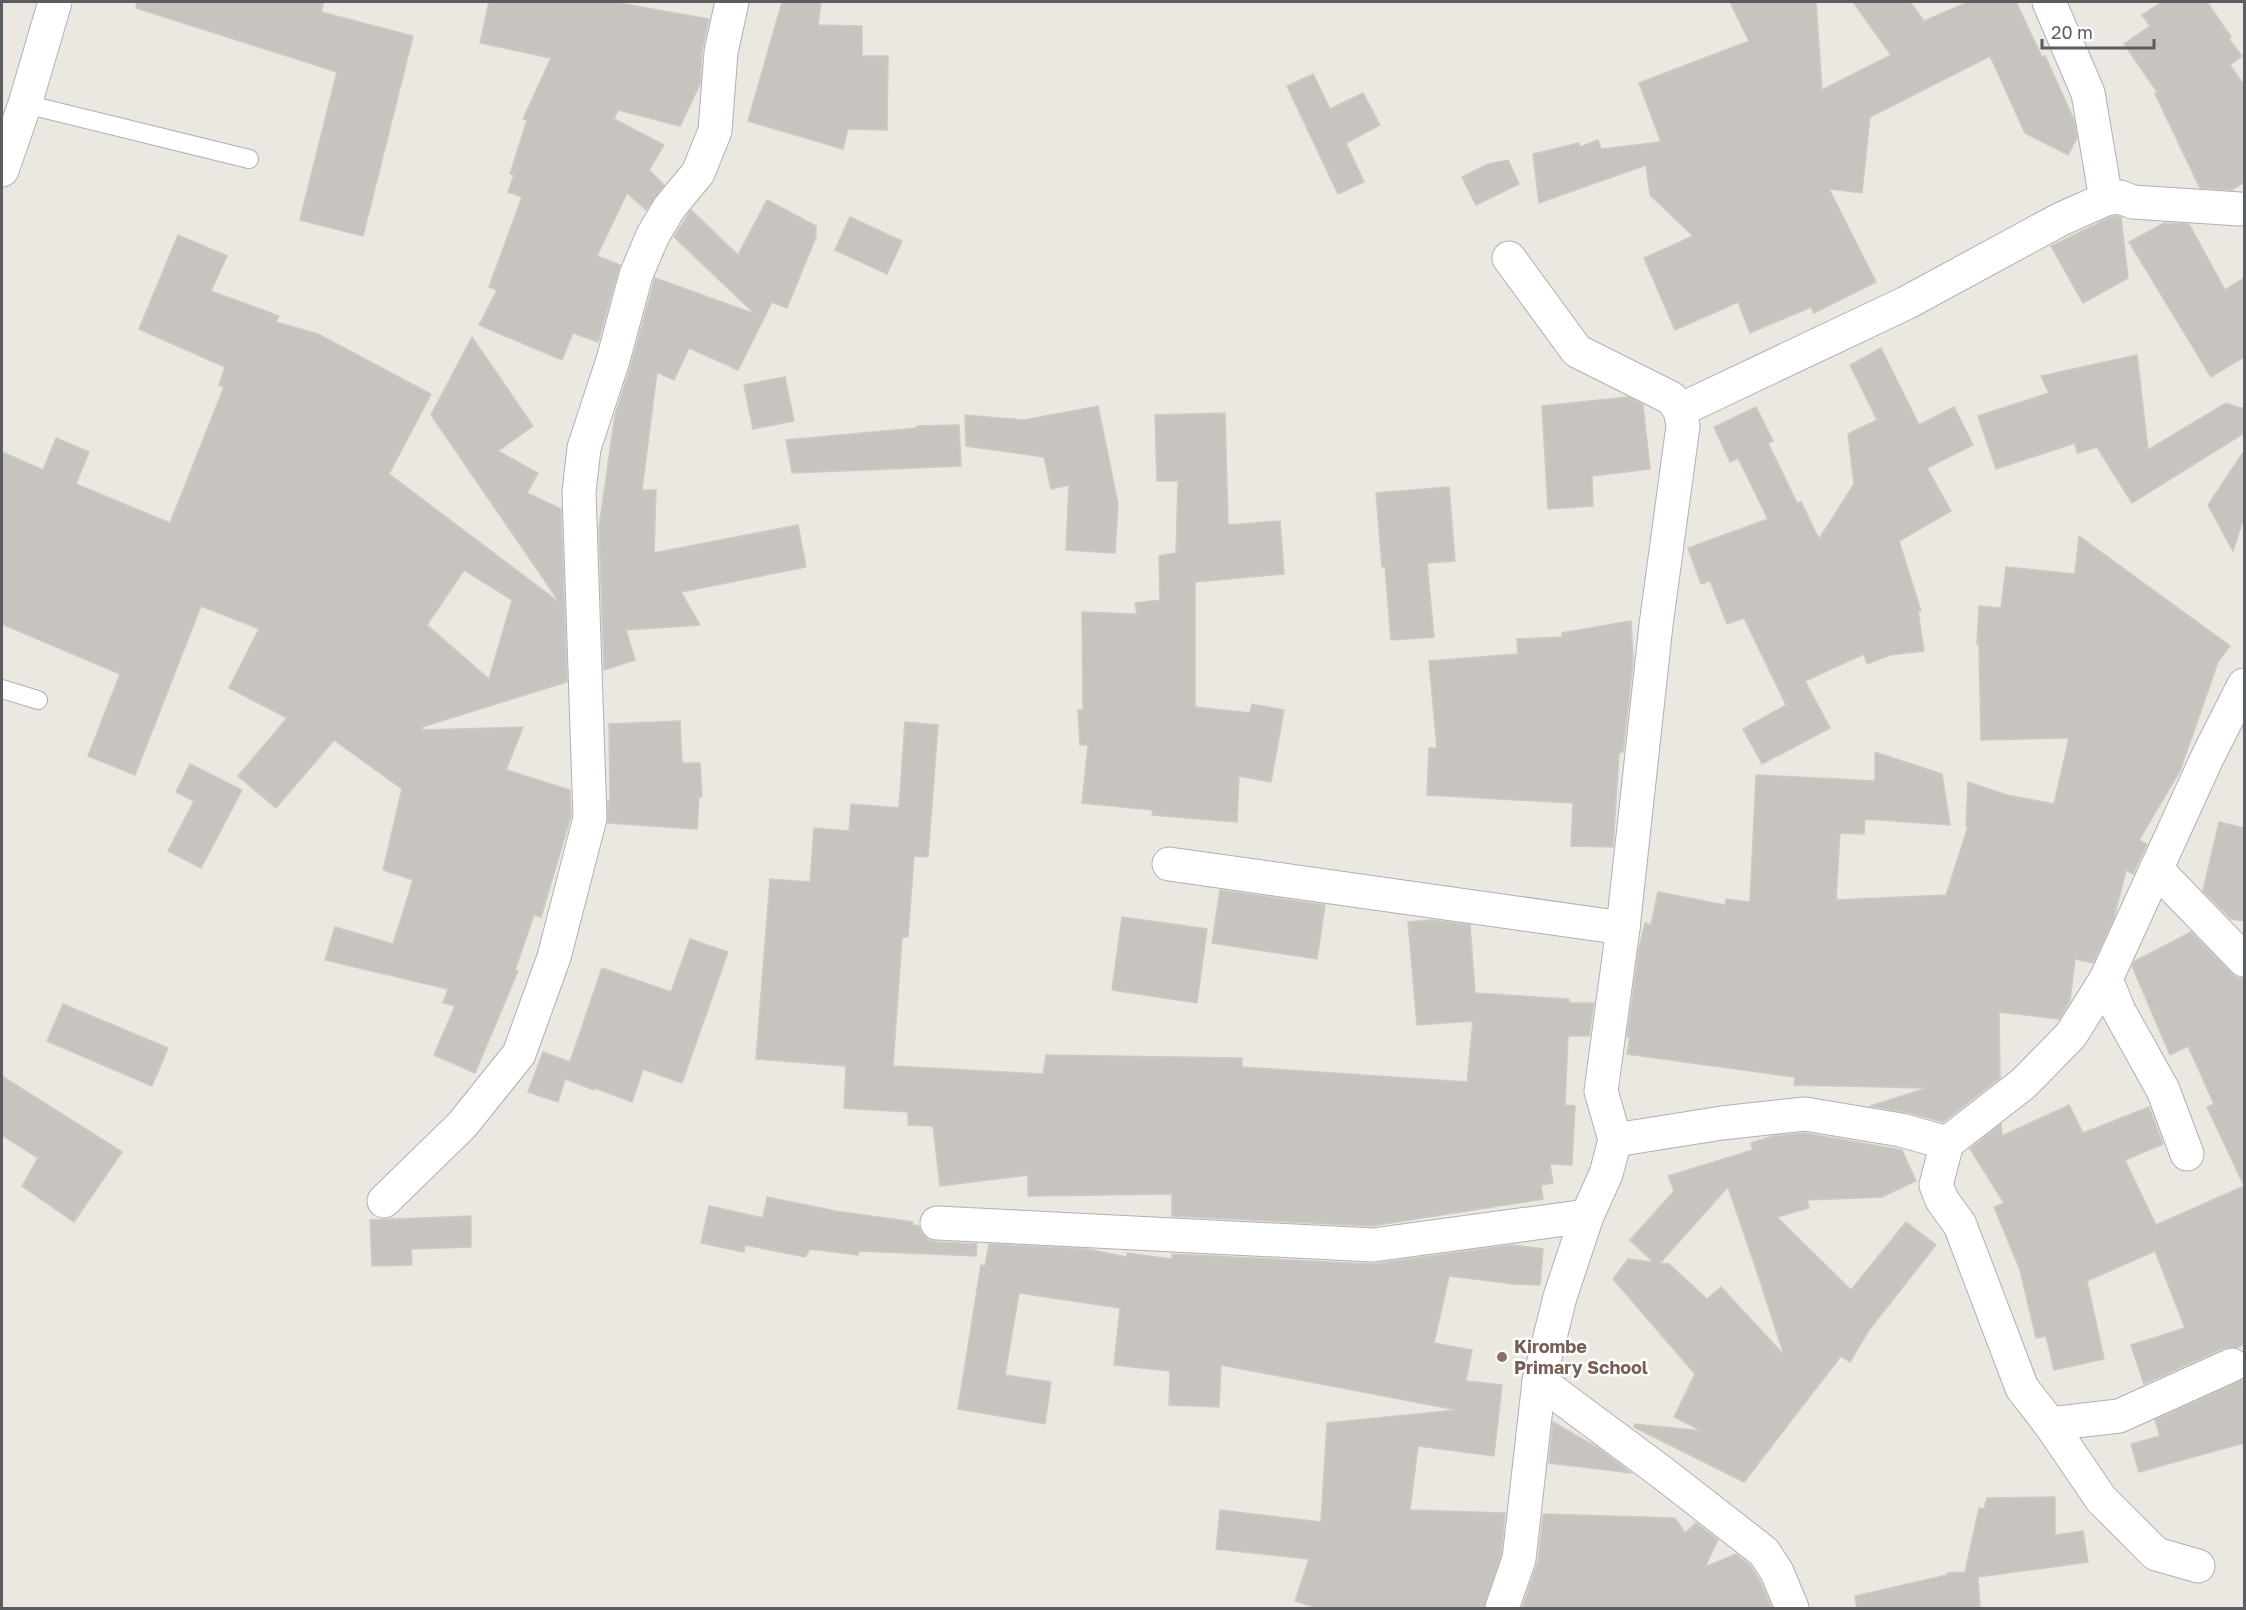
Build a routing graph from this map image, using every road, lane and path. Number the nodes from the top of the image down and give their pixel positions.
1 (55, 2) edge
2 (732, 2) edge
3 (2049, 2) edge
4 (25, 104) junction
5 (249, 159) dead end
6 (2, 170) edge
7 (2106, 199) junction
8 (2240, 209) dead end
9 (1509, 258) dead end
10 (1680, 410) junction
11 (2244, 685) edge
12 (2, 689) edge
13 (38, 700) dead end
14 (1169, 864) dead end
15 (2156, 870) junction
16 (1623, 928) junction
17 (2244, 960) edge
18 (2106, 979) junction
19 (1615, 1140) junction
20 (1947, 1143) junction
21 (2187, 1154) dead end
22 (384, 1201) dead end
23 (1587, 1216) junction
24 (937, 1223) dead end
25 (2232, 1365) dead end
26 (1539, 1381) junction
27 (2050, 1424) junction
28 (2198, 1566) dead end
29 (1502, 1608) edge
30 (1792, 1608) edge

1 - 4 street
2 - 22 street
3 - 7 street
4 - 5 lane
4 - 6 street
7 - 8 street
7 - 10 street
9 - 10 street
10 - 16 street
11 - 15 street
12 - 13 lane
14 - 16 street
15 - 17 street
15 - 18 street
16 - 19 street
18 - 20 street
18 - 21 street
19 - 20 street
19 - 23 street
20 - 27 street
23 - 24 street
23 - 26 street
25 - 27 street
26 - 29 street
26 - 30 street
27 - 28 street

